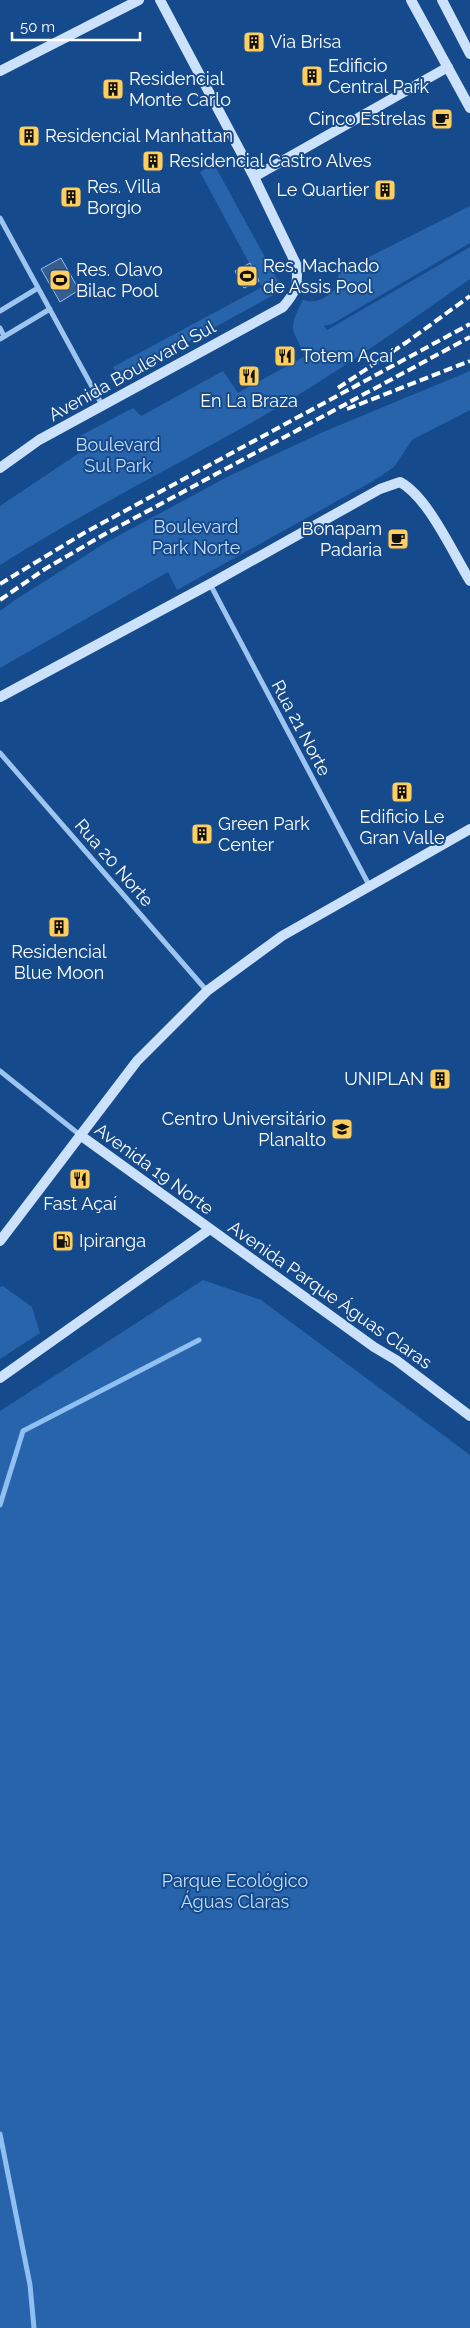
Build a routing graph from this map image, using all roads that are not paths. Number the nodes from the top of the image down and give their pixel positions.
1 (139, 0) edge
2 (160, 0) edge
3 (412, 0) edge
4 (442, 0) edge
5 (470, 54) edge
6 (448, 68) junction
7 (0, 71) edge
8 (470, 108) edge
9 (254, 177) junction
10 (0, 218) edge
11 (38, 288) junction
12 (50, 309) junction
13 (0, 311) edge
14 (0, 328) edge
15 (2, 337) edge
16 (102, 405) junction
17 (0, 468) edge
18 (470, 581) edge
19 (210, 584) junction
20 (0, 697) edge
21 (0, 752) edge
22 (470, 829) edge
23 (369, 885) junction
24 (207, 991) junction
25 (0, 1071) edge
26 (80, 1135) junction
27 (210, 1229) junction
28 (0, 1240) edge
29 (0, 1378) edge
30 (470, 1416) edge

1 - 7 street
2 - 9 street
3 - 6 street
4 - 5 street
6 - 8 street
6 - 9 street
9 - 16 street, Avenida Boulevard Sul
10 - 11 street
11 - 12 street
11 - 13 street
12 - 15 street
12 - 16 street
14 - 15 street
16 - 17 street, Avenida Boulevard Sul
18 - 19 street
19 - 20 street
19 - 23 street, Rua 21 Norte
21 - 24 street, Rua 20 Norte
22 - 23 street
23 - 24 street
24 - 26 street
25 - 26 street
26 - 27 street, Avenida 19 Norte
26 - 28 street
27 - 29 street, Avenida Parque Águas Claras
27 - 30 street, Avenida Parque Águas Claras

